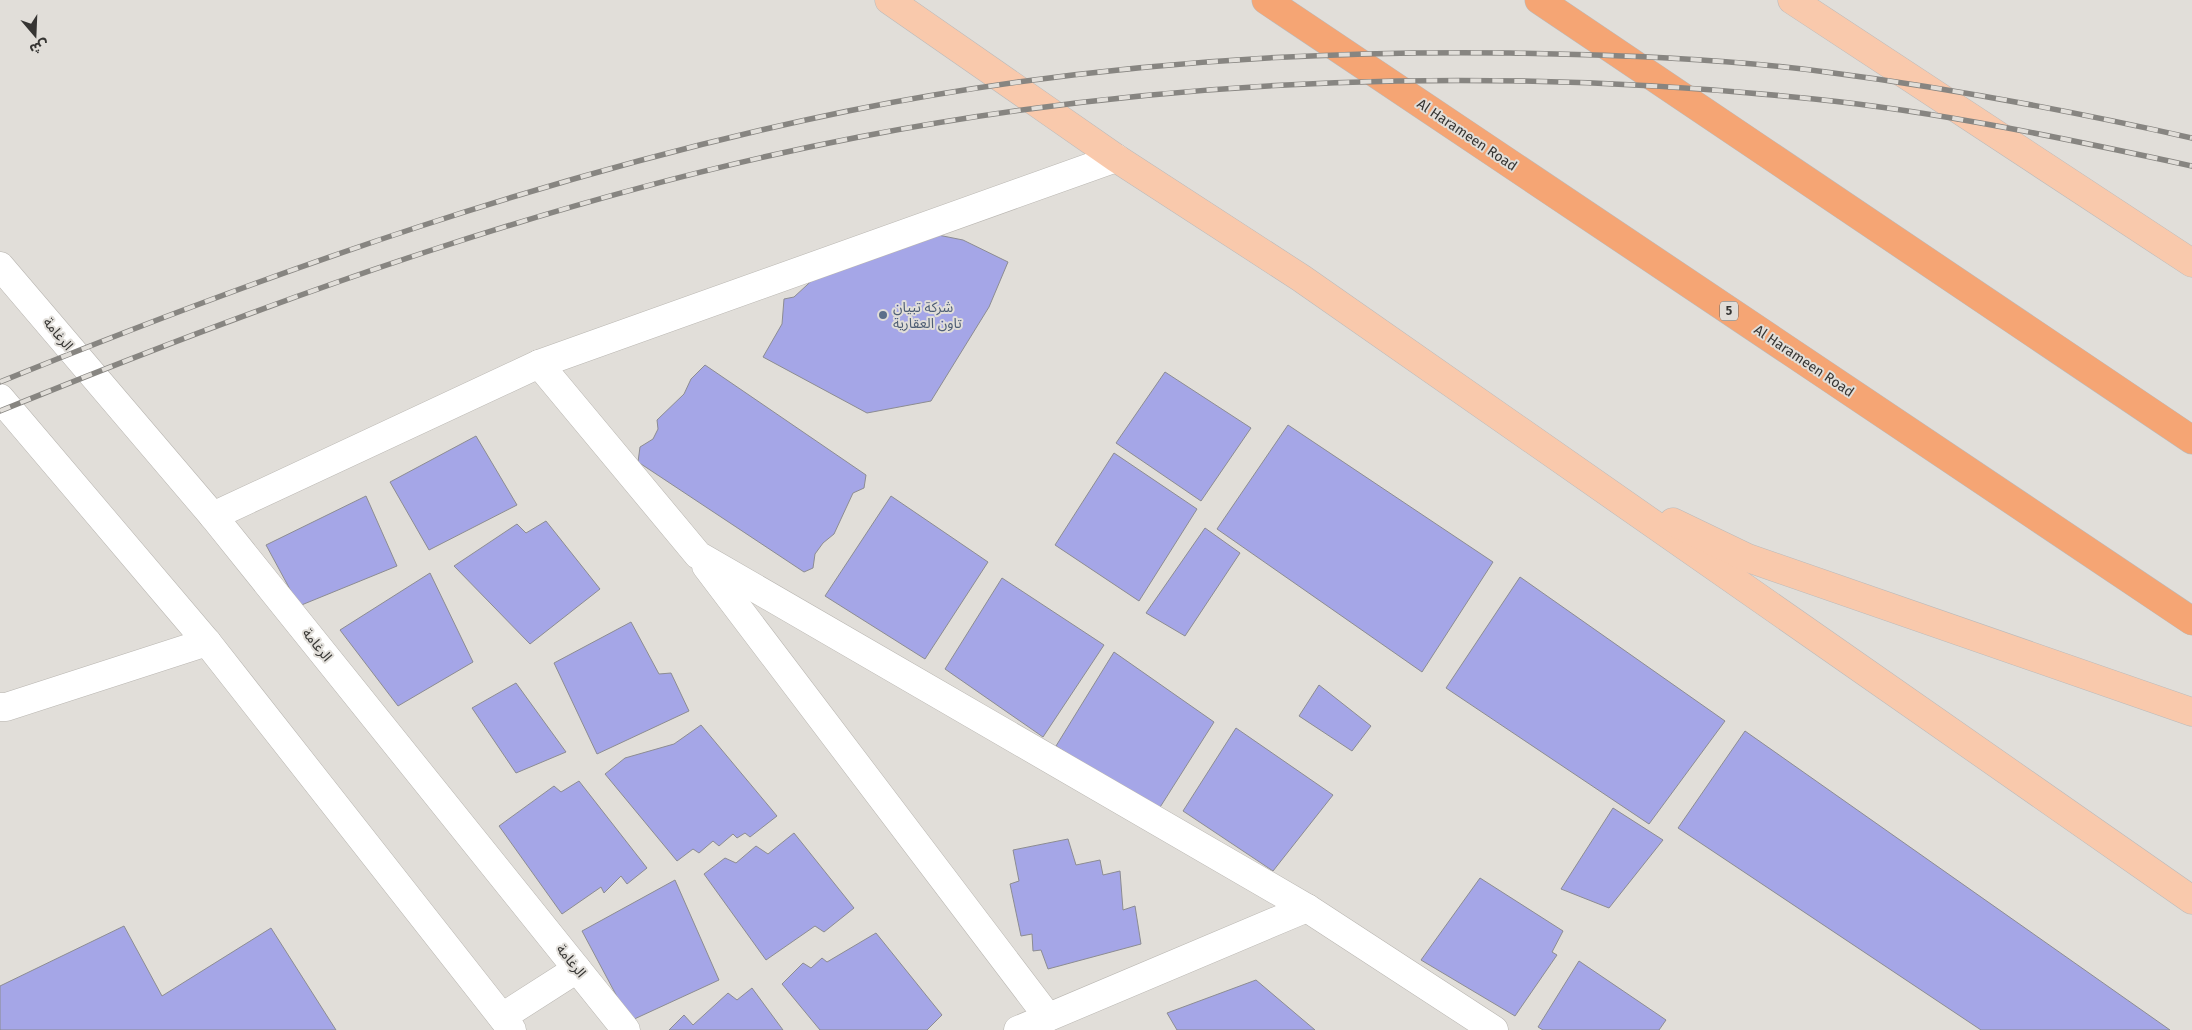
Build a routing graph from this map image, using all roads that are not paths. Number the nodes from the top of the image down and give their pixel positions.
1 (889, 0) edge
2 (1266, 0) edge
3 (1539, 0) edge
4 (1792, 0) edge
5 (1116, 158) junction
6 (2192, 263) edge
7 (0, 266) edge
8 (539, 364) junction
9 (0, 398) edge
10 (2192, 440) edge
11 (1597, 485) junction
12 (213, 516) junction
13 (694, 549) junction
14 (2192, 621) edge
15 (207, 642) junction
16 (0, 706) edge
17 (2192, 712) edge
18 (2192, 900) edge
19 (1307, 908) junction
20 (577, 969) junction
21 (1048, 1017) junction
22 (507, 1023) edge
23 (626, 1030) edge
24 (1018, 1030) edge
25 (1494, 1030) edge

1 - 5 main road
2 - 14 highway, Al Harameen Road / 5
3 - 10 highway
4 - 6 main road
5 - 8 street
5 - 11 main road
7 - 12 street, الرغامة
8 - 12 street
8 - 13 street
9 - 15 street
11 - 17 main road
11 - 18 main road
12 - 20 street, الرغامة
13 - 19 street
13 - 21 street
15 - 16 street
15 - 22 street
19 - 21 street
19 - 25 street
20 - 22 street
20 - 23 street, الرغامة
21 - 24 street

